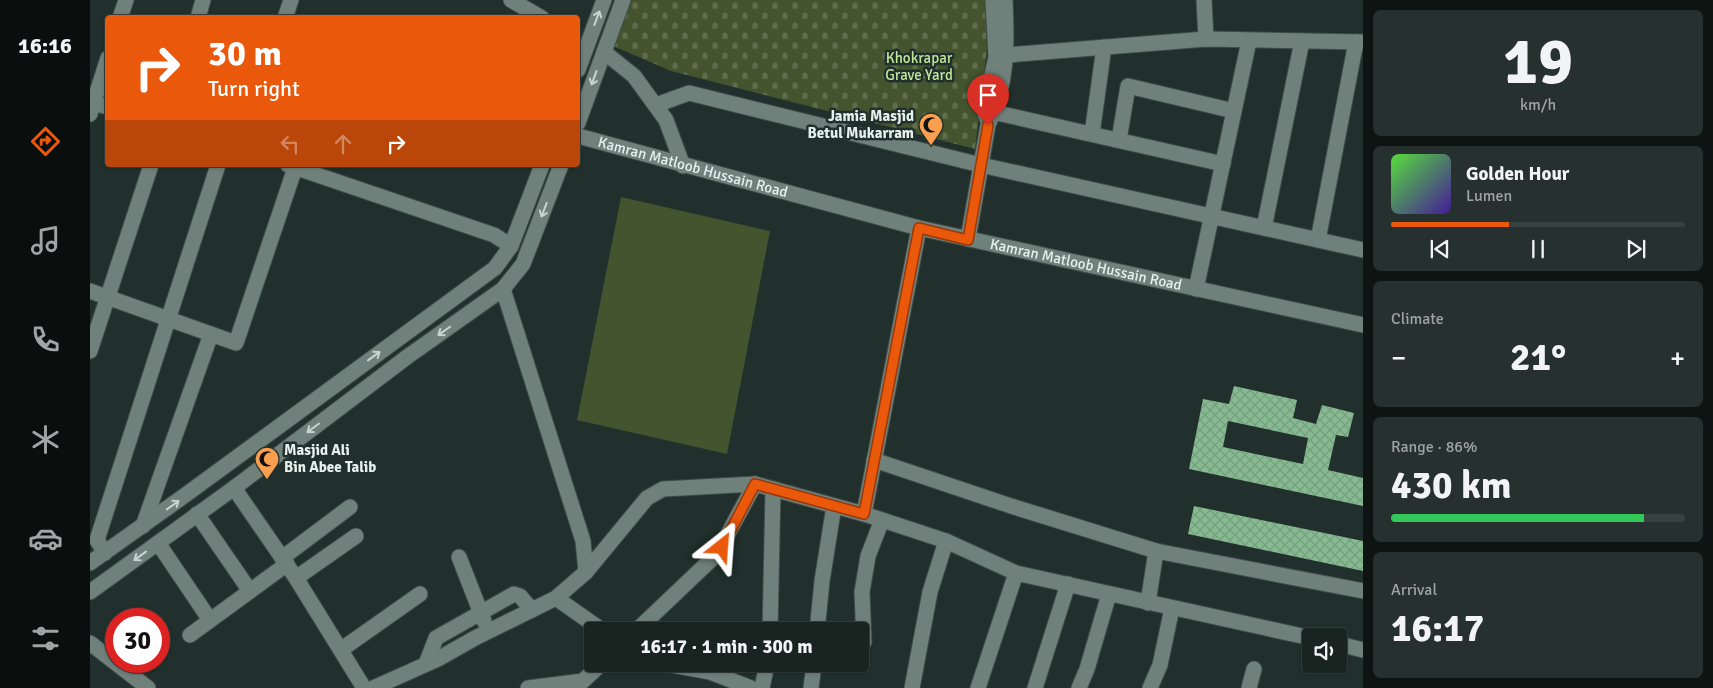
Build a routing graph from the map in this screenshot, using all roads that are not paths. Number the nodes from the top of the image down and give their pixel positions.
1 (126, 0) edge
2 (203, 0) edge
3 (291, 0) edge
4 (511, 0) edge
5 (604, 0) edge
6 (624, 0) edge
7 (993, 0) edge
8 (1005, 0) edge
9 (1204, 0) edge
10 (121, 15) edge
11 (199, 15) edge
12 (286, 15) edge
13 (537, 15) edge
14 (1206, 39) junction
15 (582, 41) edge
16 (1249, 41) junction
17 (1302, 41) junction
18 (1359, 42) edge
19 (1104, 47) junction
20 (604, 52) junction
21 (1007, 55) junction
22 (580, 56) edge
23 (105, 69) edge
24 (656, 105) junction
25 (95, 106) edge
26 (1234, 111) junction
27 (989, 116) junction
28 (580, 118) edge
29 (1092, 134) junction
30 (580, 137) edge
31 (1118, 140) junction
32 (1223, 164) junction
33 (683, 166) junction
34 (981, 166) junction
35 (150, 167) edge
36 (217, 167) edge
37 (292, 167) edge
38 (295, 167) edge
39 (541, 167) edge
40 (561, 167) edge
41 (1212, 217) junction
42 (919, 228) junction
43 (1264, 228) junction
44 (968, 240) junction
45 (1318, 240) junction
46 (511, 246) junction
47 (1363, 250) edge
48 (503, 289) junction
49 (1196, 290) junction
50 (90, 291) edge
51 (108, 297) junction
52 (168, 319) junction
53 (1363, 325) edge
54 (211, 334) junction
55 (90, 350) edge
56 (349, 375) junction
57 (362, 391) junction
58 (874, 460) junction
59 (755, 484) junction
60 (234, 488) junction
61 (773, 489) junction
62 (834, 506) junction
63 (350, 507) dead end
64 (197, 514) junction
65 (864, 514) junction
66 (882, 520) junction
67 (143, 526) junction
68 (356, 536) dead end
69 (946, 540) junction
70 (158, 543) junction
71 (1156, 551) junction
72 (105, 553) junction
73 (459, 558) dead end
74 (284, 561) junction
75 (90, 563) edge
76 (586, 572) junction
77 (1016, 573) junction
78 (296, 578) junction
79 (1068, 584) junction
80 (250, 591) junction
81 (1363, 591) edge
82 (90, 592) edge
83 (420, 594) dead end
84 (1109, 594) junction
85 (556, 598) junction
86 (1148, 603) junction
87 (1172, 608) junction
88 (532, 610) junction
89 (481, 613) junction
90 (210, 620) junction
91 (590, 622) edge
92 (645, 622) edge
93 (770, 622) edge
94 (818, 622) edge
95 (863, 622) edge
96 (488, 631) junction
97 (190, 635) dead end
98 (1302, 636) edge
99 (90, 643) edge
100 (1347, 646) edge
101 (342, 649) junction
102 (1363, 650) edge
103 (426, 664) junction
104 (1254, 670) dead end
105 (593, 672) edge
106 (710, 672) edge
107 (765, 672) edge
108 (813, 672) edge
109 (583, 684) edge
110 (148, 688) edge
111 (364, 688) edge
112 (373, 688) edge
113 (528, 688) edge
114 (751, 688) edge
115 (762, 688) edge
116 (811, 688) edge
117 (912, 688) edge
118 (978, 688) edge
119 (1035, 688) edge
120 (1079, 688) edge
121 (1150, 688) edge
122 (1249, 688) edge

1 - 10 street
2 - 11 street
3 - 12 street
4 - 13 street
15 -> 5 street
6 - 20 street
7 - 27 street
8 - 21 street
9 - 14 street
14 - 16 street
14 - 19 street
15 - 20 street
15 - 22 street
16 - 17 street
16 - 26 street
17 - 18 street
17 - 43 street
18 - 45 street
19 - 21 street
19 - 29 street
20 - 24 street
20 -> 28 street
21 - 27 street
23 - 25 street
24 - 33 street
24 - 34 street
26 - 31 street
26 - 32 street
27 - 29 street
27 - 34 street
29 - 31 street
30 - 33 street, Kamran Matloob Hussain Road
31 - 32 street
32 - 41 street
33 - 42 street, Kamran Matloob Hussain Road
34 - 41 street
34 - 44 street
35 - 51 street
36 - 52 street
37 - 54 street
38 - 46 street
39 - 46 street
40 -> 48 street
41 - 43 street
41 - 49 street
42 - 44 street, Kamran Matloob Hussain Road
42 - 58 street
43 - 45 street
44 - 49 street, Kamran Matloob Hussain Road
45 - 47 street
56 -> 46 street
48 -> 57 street
48 - 76 street
49 - 53 street, Kamran Matloob Hussain Road
50 - 51 street
51 - 52 street
51 - 55 street
52 - 54 street
52 - 72 street
54 - 67 street
56 - 57 street
67 -> 56 street
57 -> 60 street
58 - 65 street
58 - 71 street
59 - 61 street
59 - 76 street
59 - 92 street
60 - 64 street
60 - 74 street
61 - 62 street
61 - 93 street
62 - 65 street
62 - 94 street
63 - 74 street
64 - 70 street
64 - 80 street
65 - 66 street
66 - 69 street
66 - 95 street
67 - 72 street
68 - 78 street
69 - 77 street
69 - 117 street
70 -> 82 street
70 - 90 street
71 - 81 street
71 - 86 street
72 - 75 street
73 - 89 street
74 - 78 street
74 - 80 street
76 - 85 street
77 - 79 street
77 - 118 street
78 - 101 street
79 - 84 street
79 - 119 street
80 - 90 street
83 - 101 street
84 - 86 street
84 - 120 street
85 - 88 street
85 - 91 street
86 - 87 street
87 - 98 street
87 - 121 street
88 - 89 street
88 - 96 street
89 - 96 street
89 - 103 street
90 - 97 street
96 - 103 street
99 - 110 street
100 - 102 street
101 - 111 street
103 - 112 street
104 - 122 street
105 - 109 street
106 - 114 street
107 - 115 street
108 - 116 street
109 - 113 street

